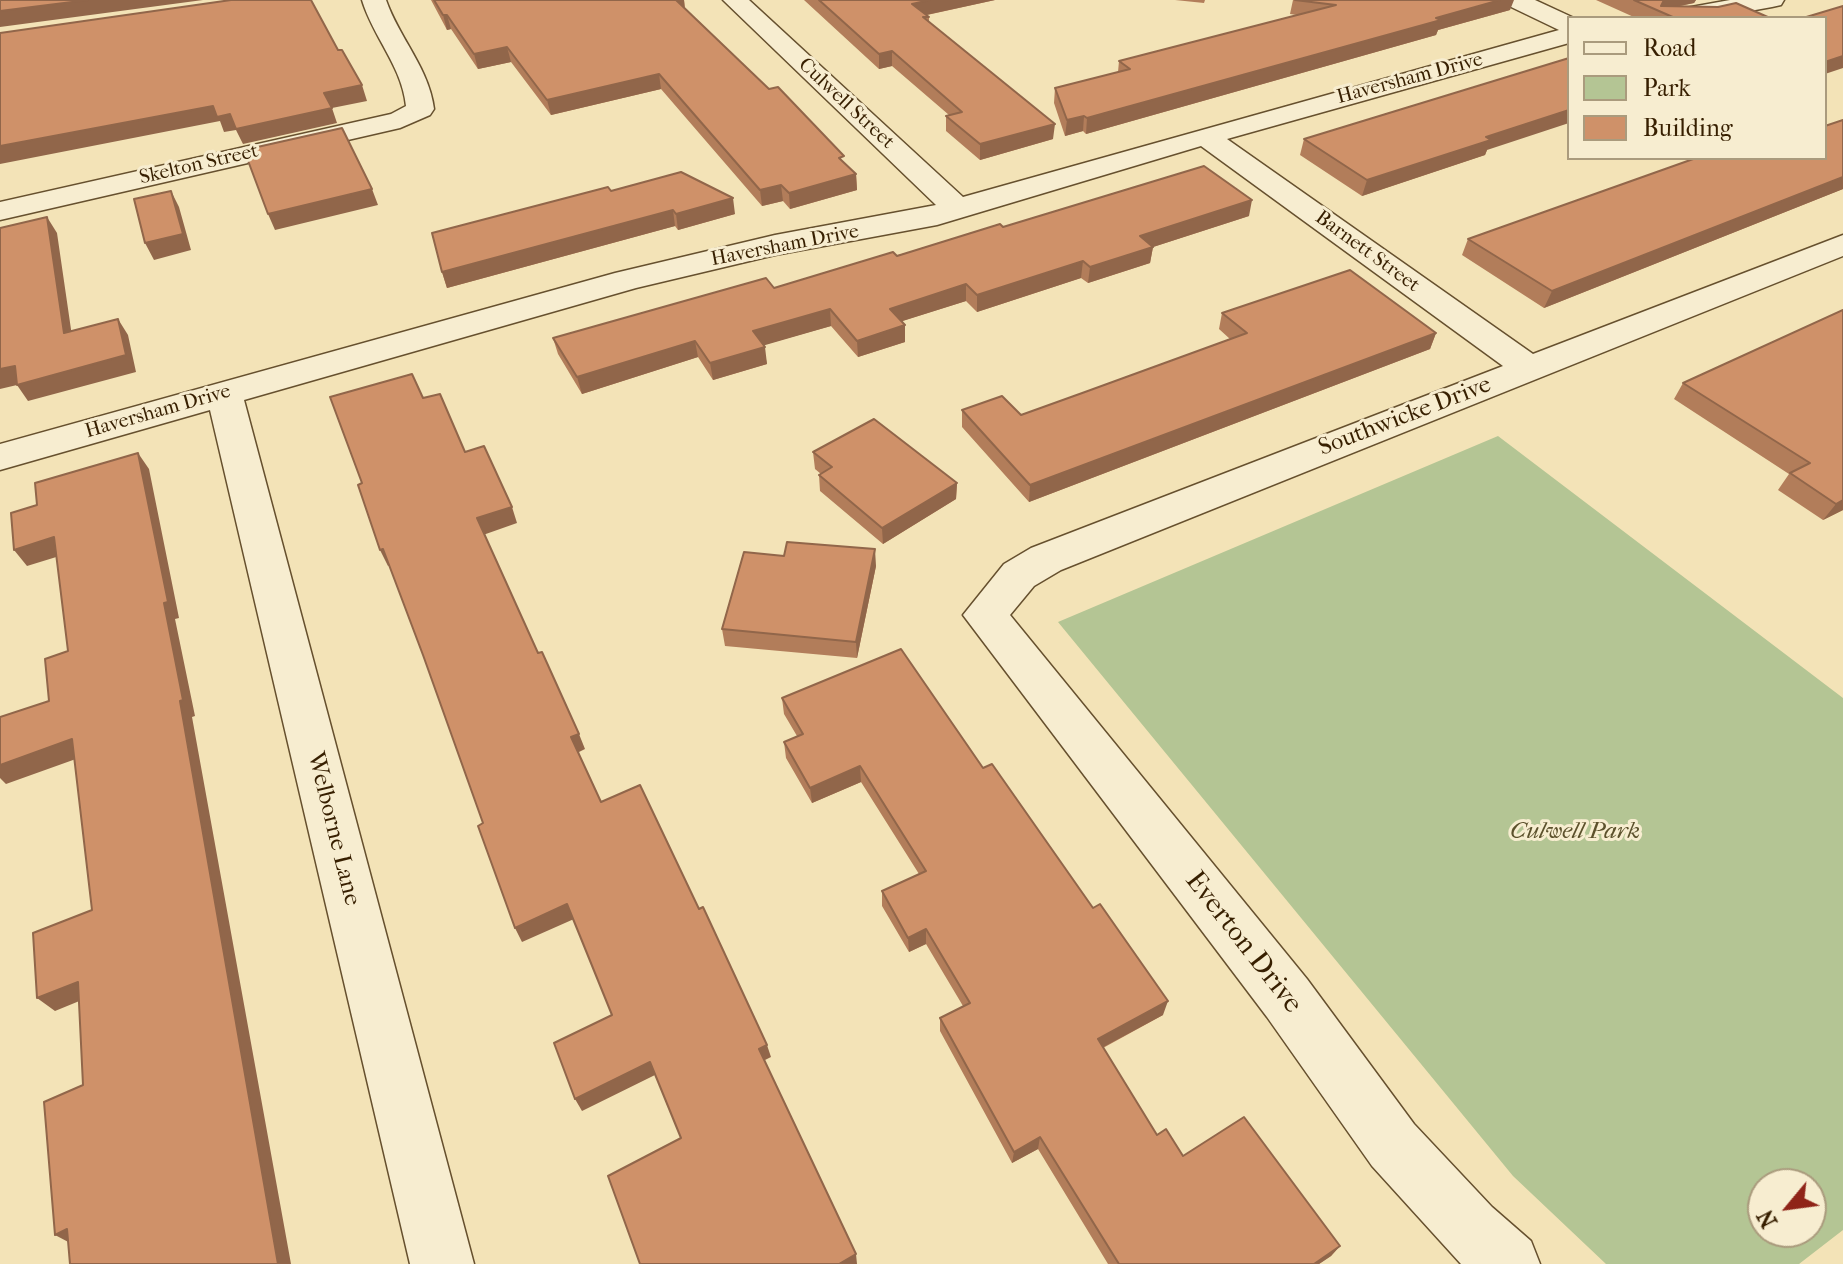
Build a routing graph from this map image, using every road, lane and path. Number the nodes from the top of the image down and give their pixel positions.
1 (374, 0) edge
2 (735, 0) edge
3 (1516, 0) edge
4 (1772, 0) edge
5 (1680, 16) edge
6 (1567, 24) edge
7 (1567, 36) edge
8 (1205, 136) junction
9 (958, 209) junction
10 (0, 211) edge
11 (1843, 245) edge
12 (1529, 368) junction
13 (224, 393) junction
14 (0, 457) edge
15 (985, 615) joint
16 (442, 1264) edge
17 (1508, 1264) edge

1 - 10 street, Skelton Street
2 - 9 street, Culwell Street
3 - 6 street
4 - 5 street
7 - 8 street, Haversham Drive
8 - 9 street, Haversham Drive
8 - 12 street, Barnett Street
9 - 13 street, Haversham Drive
11 - 12 street, Southwicke Drive
12 - 15 street, Southwicke Drive
13 - 14 street, Haversham Drive
13 - 16 street, Welborne Lane
15 - 17 street, Everton Drive

